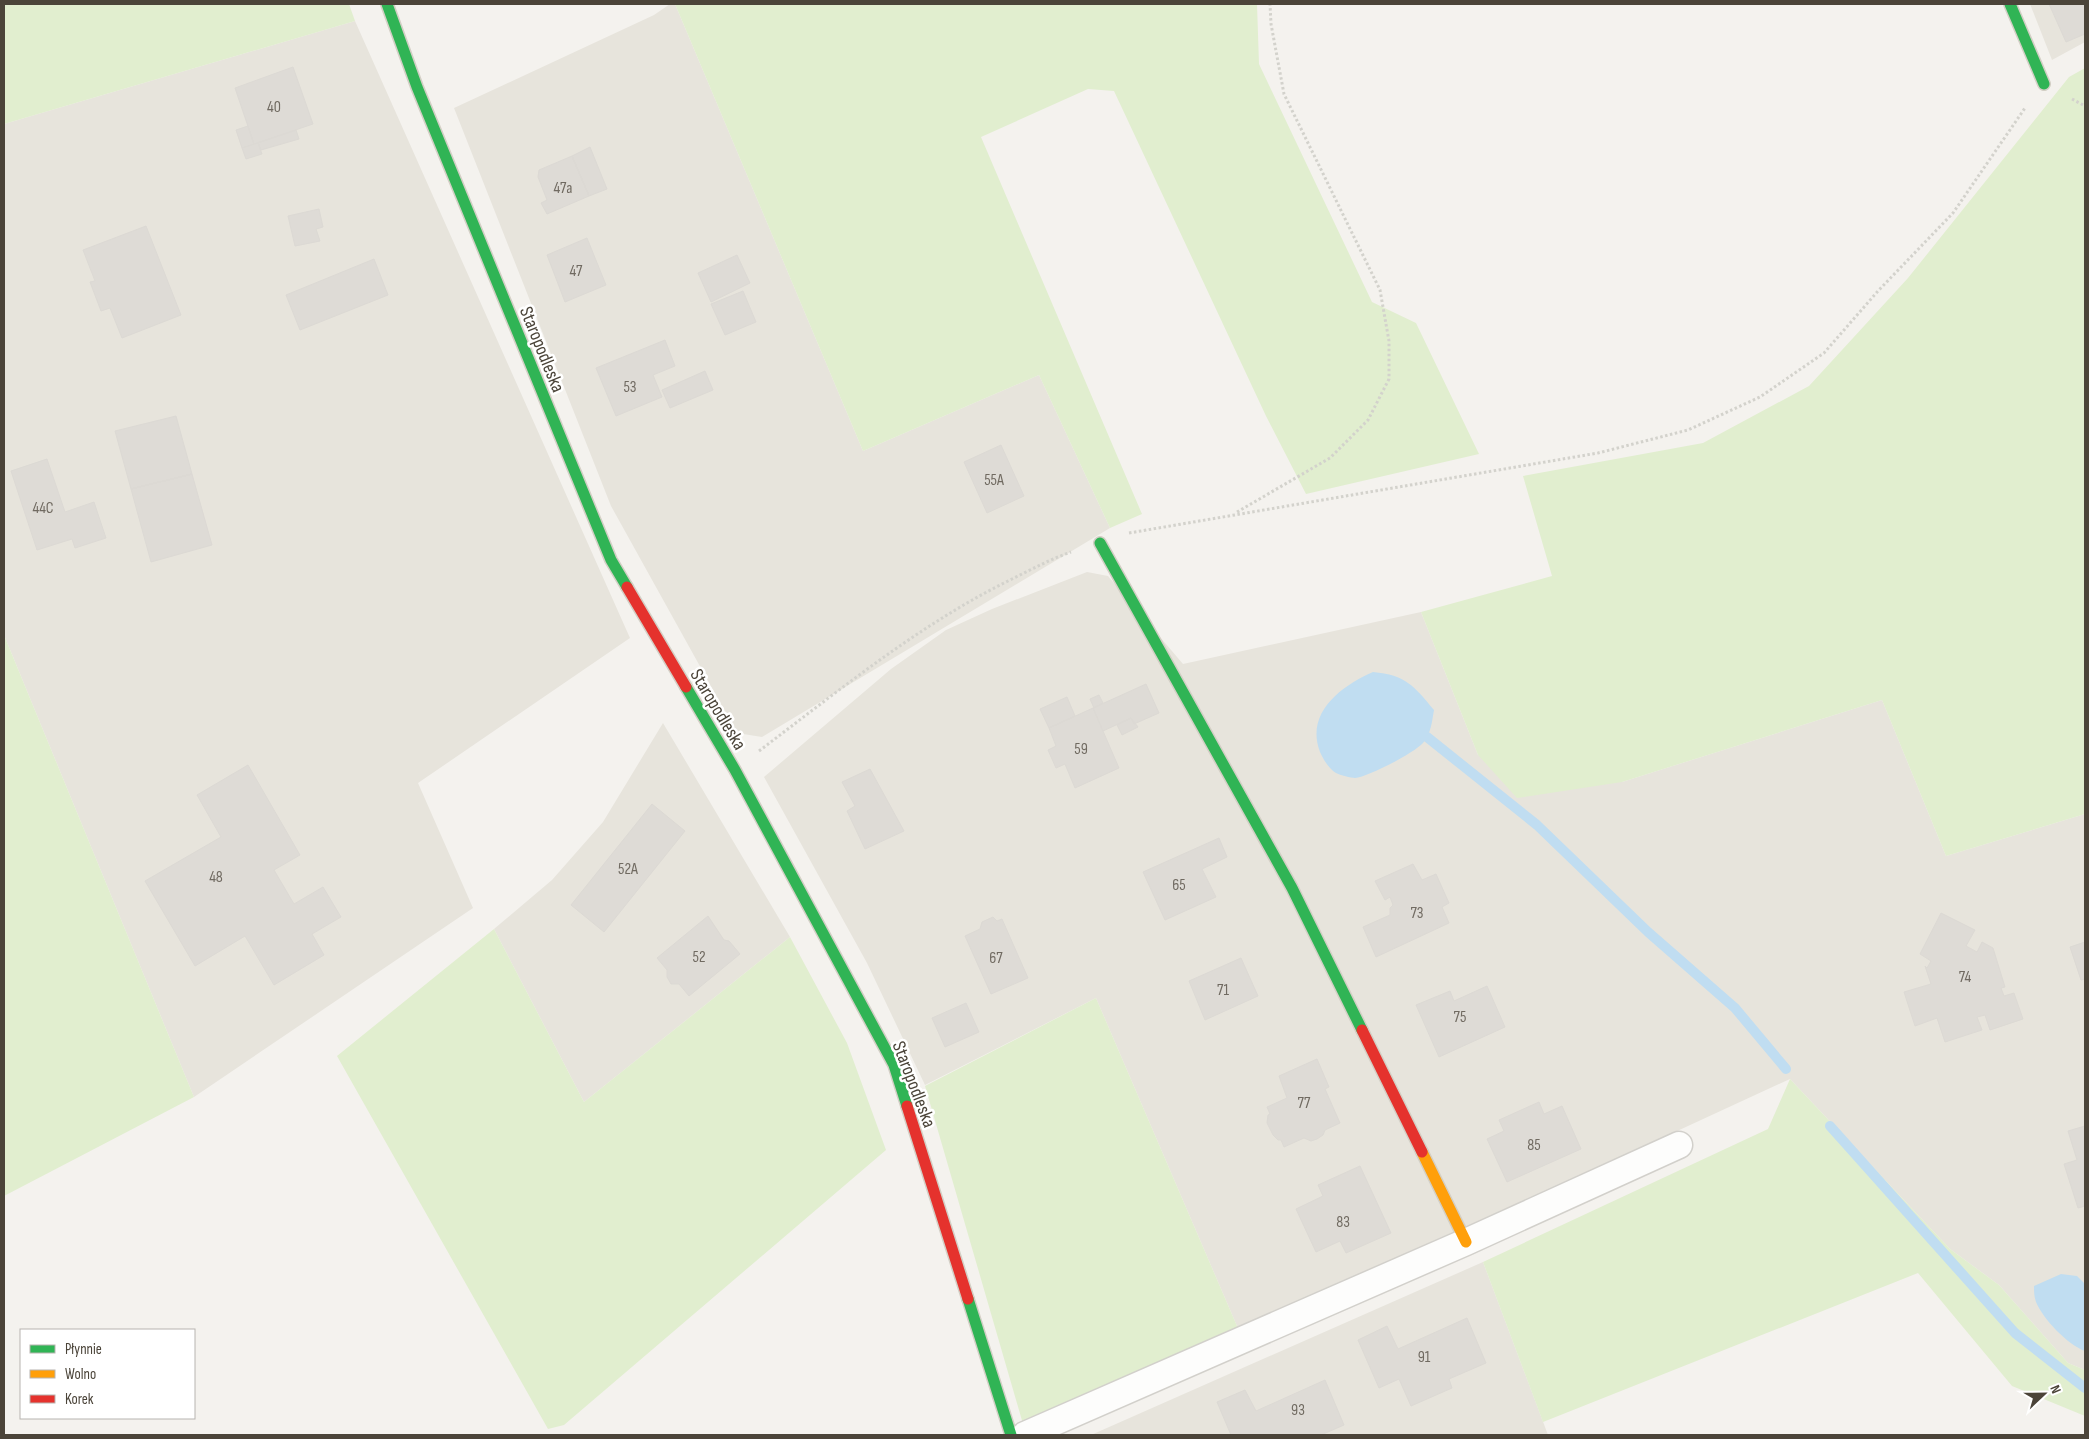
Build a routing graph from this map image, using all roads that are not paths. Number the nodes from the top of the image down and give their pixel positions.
1 (388, 4) edge
2 (2010, 4) edge
3 (2044, 84) road end
4 (1100, 542) road end
5 (1679, 1146) dead end
6 (1466, 1242) junction
7 (1011, 1435) edge
8 (1025, 1435) edge

1 - 7 street, Staropodleska
2 - 3 street
4 - 6 street
5 - 6 street
6 - 8 street

